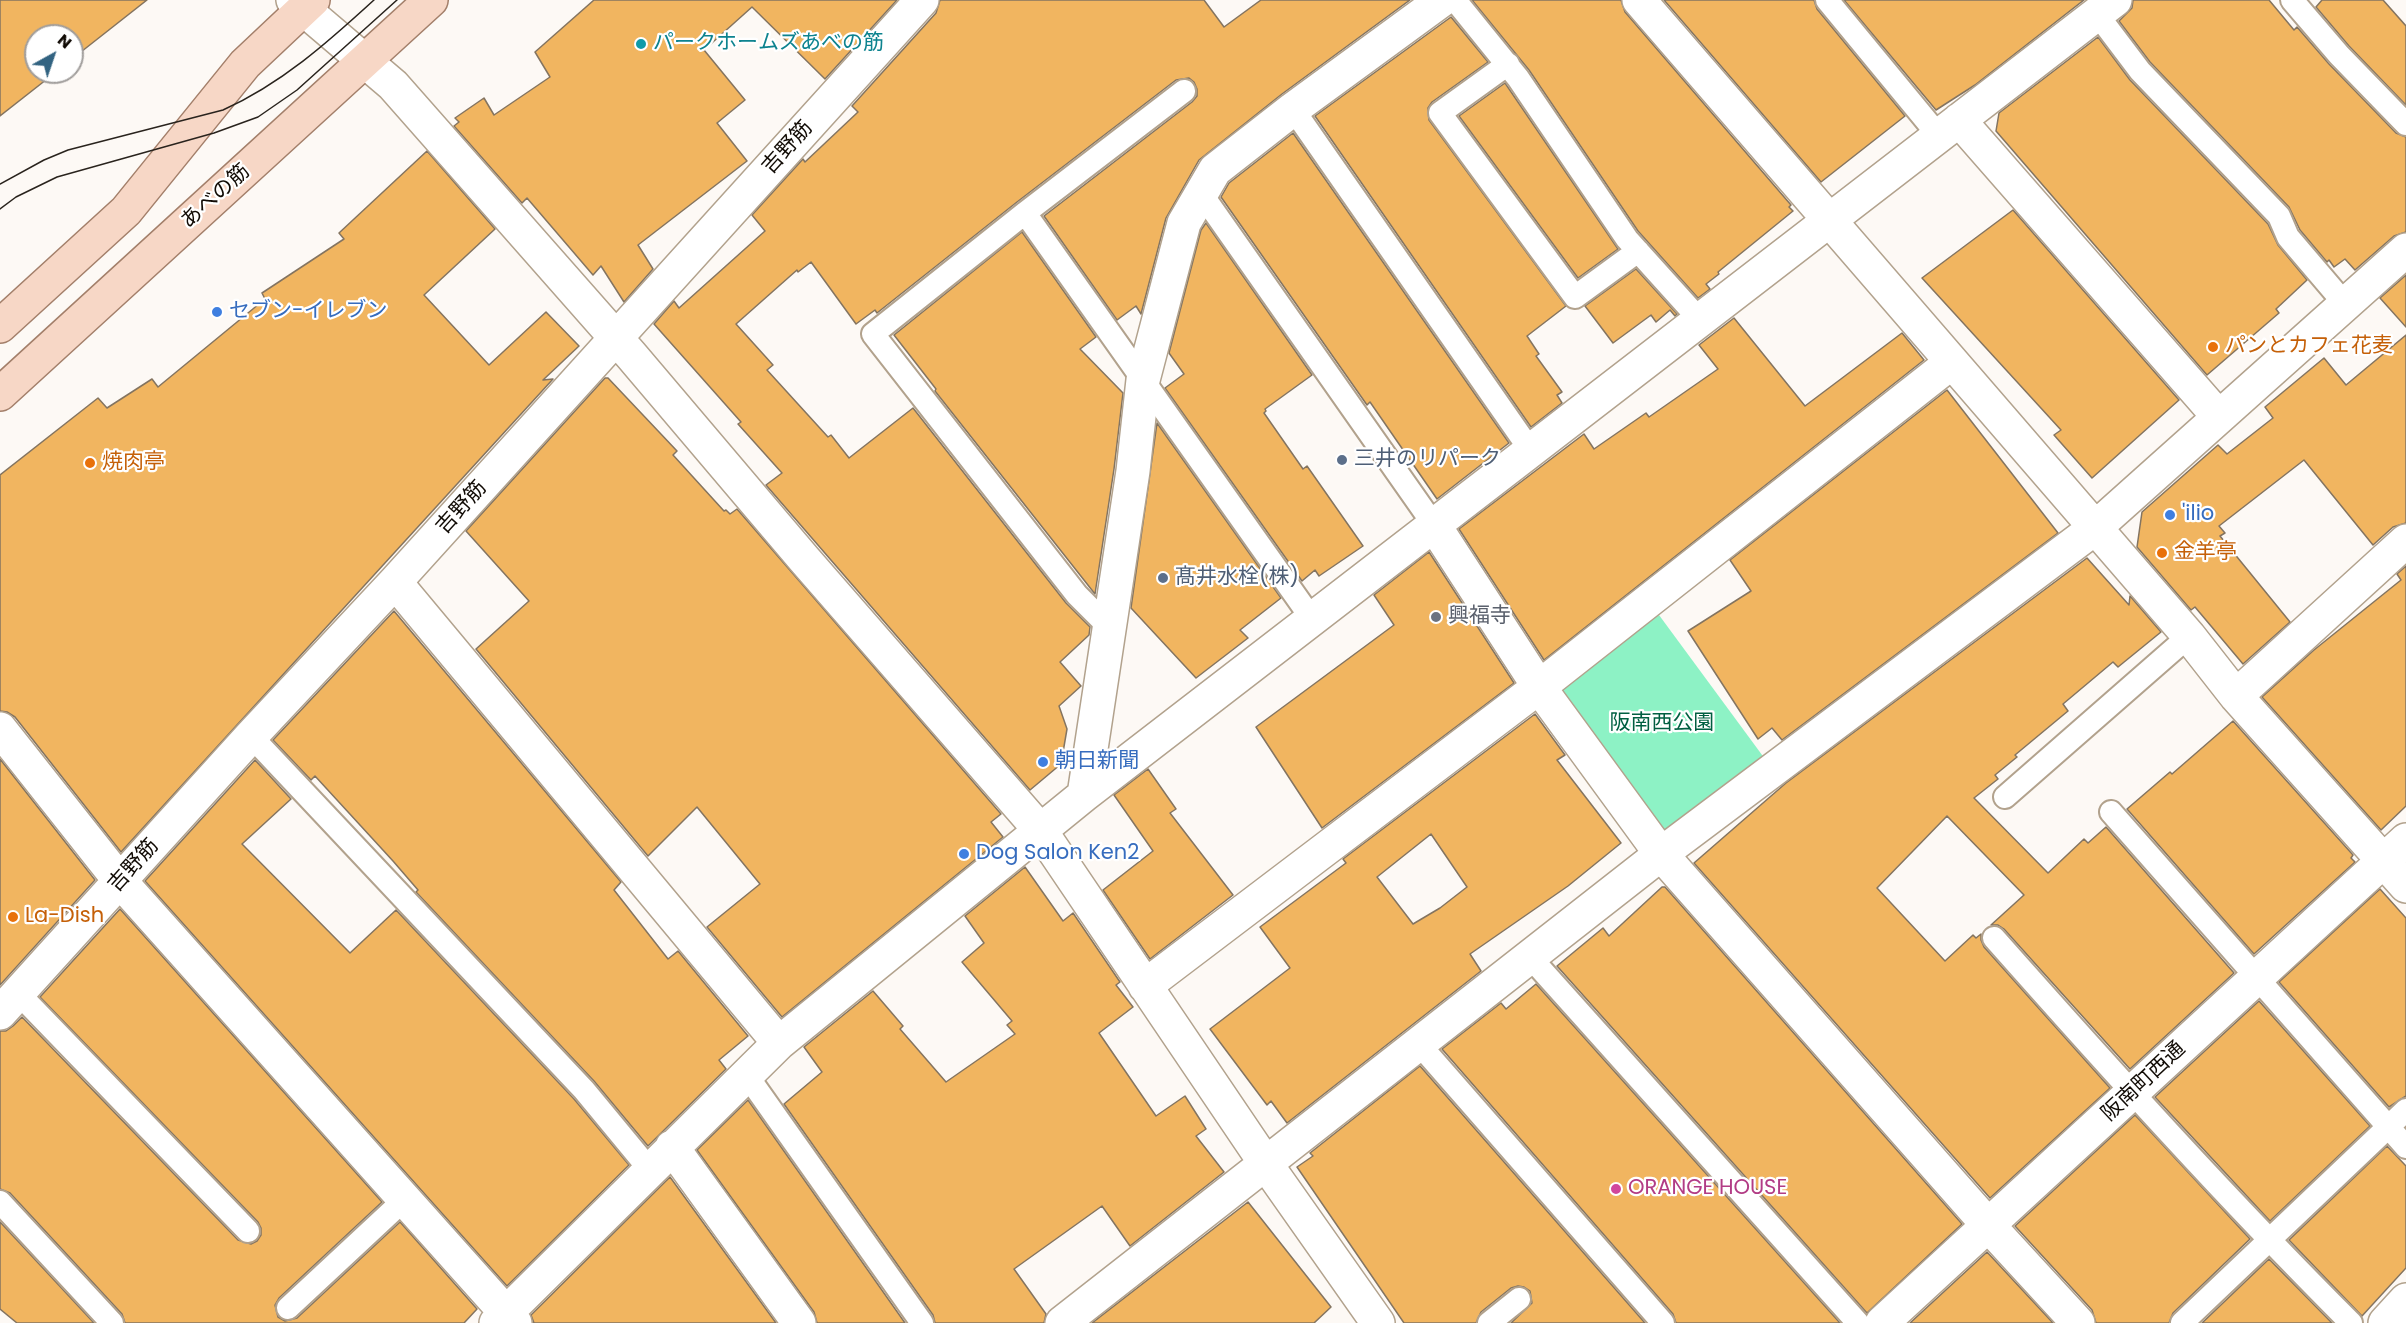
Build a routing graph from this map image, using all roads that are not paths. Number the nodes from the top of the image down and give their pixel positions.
1 (431, 0) edge
2 (922, 0) edge
3 (1442, 0) edge
4 (1455, 0) edge
5 (1640, 0) edge
6 (1827, 0) edge
7 (2292, 0) edge
8 (303, 3) edge
9 (2106, 7) edge
10 (365, 61) junction
11 (1508, 64) junction
12 (1184, 91) dead end
13 (1293, 109) junction
14 (2406, 124) edge
15 (1949, 128) junction
16 (1201, 193) junction
17 (1025, 213) junction
18 (1830, 220) junction
19 (1638, 250) junction
20 (2406, 250) edge
21 (2345, 304) junction
22 (1700, 320) junction
23 (0, 326) edge
24 (617, 338) junction
25 (1952, 362) junction
26 (1143, 380) junction
27 (0, 394) edge
28 (2218, 416) junction
29 (1531, 451) junction
30 (1434, 525) junction
31 (2095, 528) junction
32 (2406, 541) edge
33 (395, 582) junction
34 (1312, 619) junction
35 (1109, 627) junction
36 (2189, 636) junction
37 (1539, 687) junction
38 (2236, 696) junction
39 (0, 729) edge
40 (251, 736) junction
41 (1084, 795) junction
42 (2005, 796) dead end
43 (2111, 812) dead end
44 (1040, 830) junction
45 (2395, 851) edge
46 (1661, 854) junction
47 (120, 881) junction
48 (2406, 886) edge
49 (1994, 938) dead end
50 (1530, 957) junction
51 (2257, 978) junction
52 (1145, 986) junction
53 (10, 1004) edge
54 (779, 1043) junction
55 (1419, 1044) junction
56 (746, 1074) junction
57 (2132, 1094) junction
58 (2406, 1110) edge
59 (2388, 1127) junction
60 (2406, 1147) edge
61 (661, 1158) junction
62 (1266, 1164) junction
63 (405, 1199) junction
64 (0, 1202) edge
65 (1988, 1225) junction
66 (248, 1231) dead end
67 (2270, 1241) junction
68 (1519, 1299) dead end
69 (2406, 1300) edge
70 (288, 1308) dead end
71 (506, 1320) edge
72 (112, 1323) edge
73 (799, 1323) edge
74 (922, 1323) edge
75 (1062, 1323) edge
76 (1378, 1323) edge
77 (1489, 1323) edge
78 (1663, 1323) edge
79 (1858, 1323) edge
80 (1882, 1323) edge
81 (2078, 1323) edge
82 (2182, 1323) edge
83 (2351, 1323) edge
84 (2385, 1323) edge

1 - 10 main road, あべの筋
2 - 24 street, 吉野筋
3 - 13 street
4 - 11 lane
5 - 18 street
6 - 15 lane
7 - 14 lane
8 - 10 street
8 - 23 main road
9 - 15 street
9 - 21 lane
10 - 24 street
10 - 27 main road, あべの筋
11 - 19 lane
11 - 19 lane
12 - 17 lane
13 - 16 street
13 - 29 lane
15 - 18 street
15 - 28 street
16 - 26 street
16 - 30 lane
17 - 26 lane
17 - 35 lane
18 - 22 street
18 - 25 street
19 - 22 lane
20 - 21 street
21 - 28 street
22 - 29 street
24 - 33 street, 吉野筋
24 - 44 street
25 - 31 street
25 - 37 street
26 - 34 lane
26 - 35 street
28 - 31 street
29 - 30 street
30 - 34 street
30 - 37 street
31 - 36 street
31 - 46 street
32 - 38 street
33 - 40 street, 吉野筋
33 - 54 street
34 - 41 street
35 - 41 street
36 - 38 street
36 - 42 lane
37 - 46 street
37 - 52 street
38 - 45 street
39 - 47 street
40 - 47 street, 吉野筋
40 - 61 lane
41 - 44 street
43 - 51 lane
44 - 52 street
44 - 54 street
45 - 48 street
45 - 51 street, 阪南町西通
46 - 50 street
46 - 65 street
47 - 53 street, 吉野筋
47 - 63 street
49 - 57 lane
50 - 55 street
50 - 79 lane
51 - 57 street, 阪南町西通
51 - 59 lane
52 - 62 street
53 - 66 lane
54 - 56 street
55 - 62 street
55 - 78 lane
56 - 61 street
56 - 74 lane
57 - 65 street, 阪南町西通
57 - 67 lane
58 - 59 lane
59 - 60 lane
59 - 67 lane
61 - 71 street
61 - 73 street
62 - 75 street
62 - 76 street
63 - 70 lane
63 - 71 street
64 - 72 lane
65 - 80 street, 阪南町西通
65 - 81 street
67 - 82 lane
67 - 83 lane
68 - 77 lane
69 - 84 street

